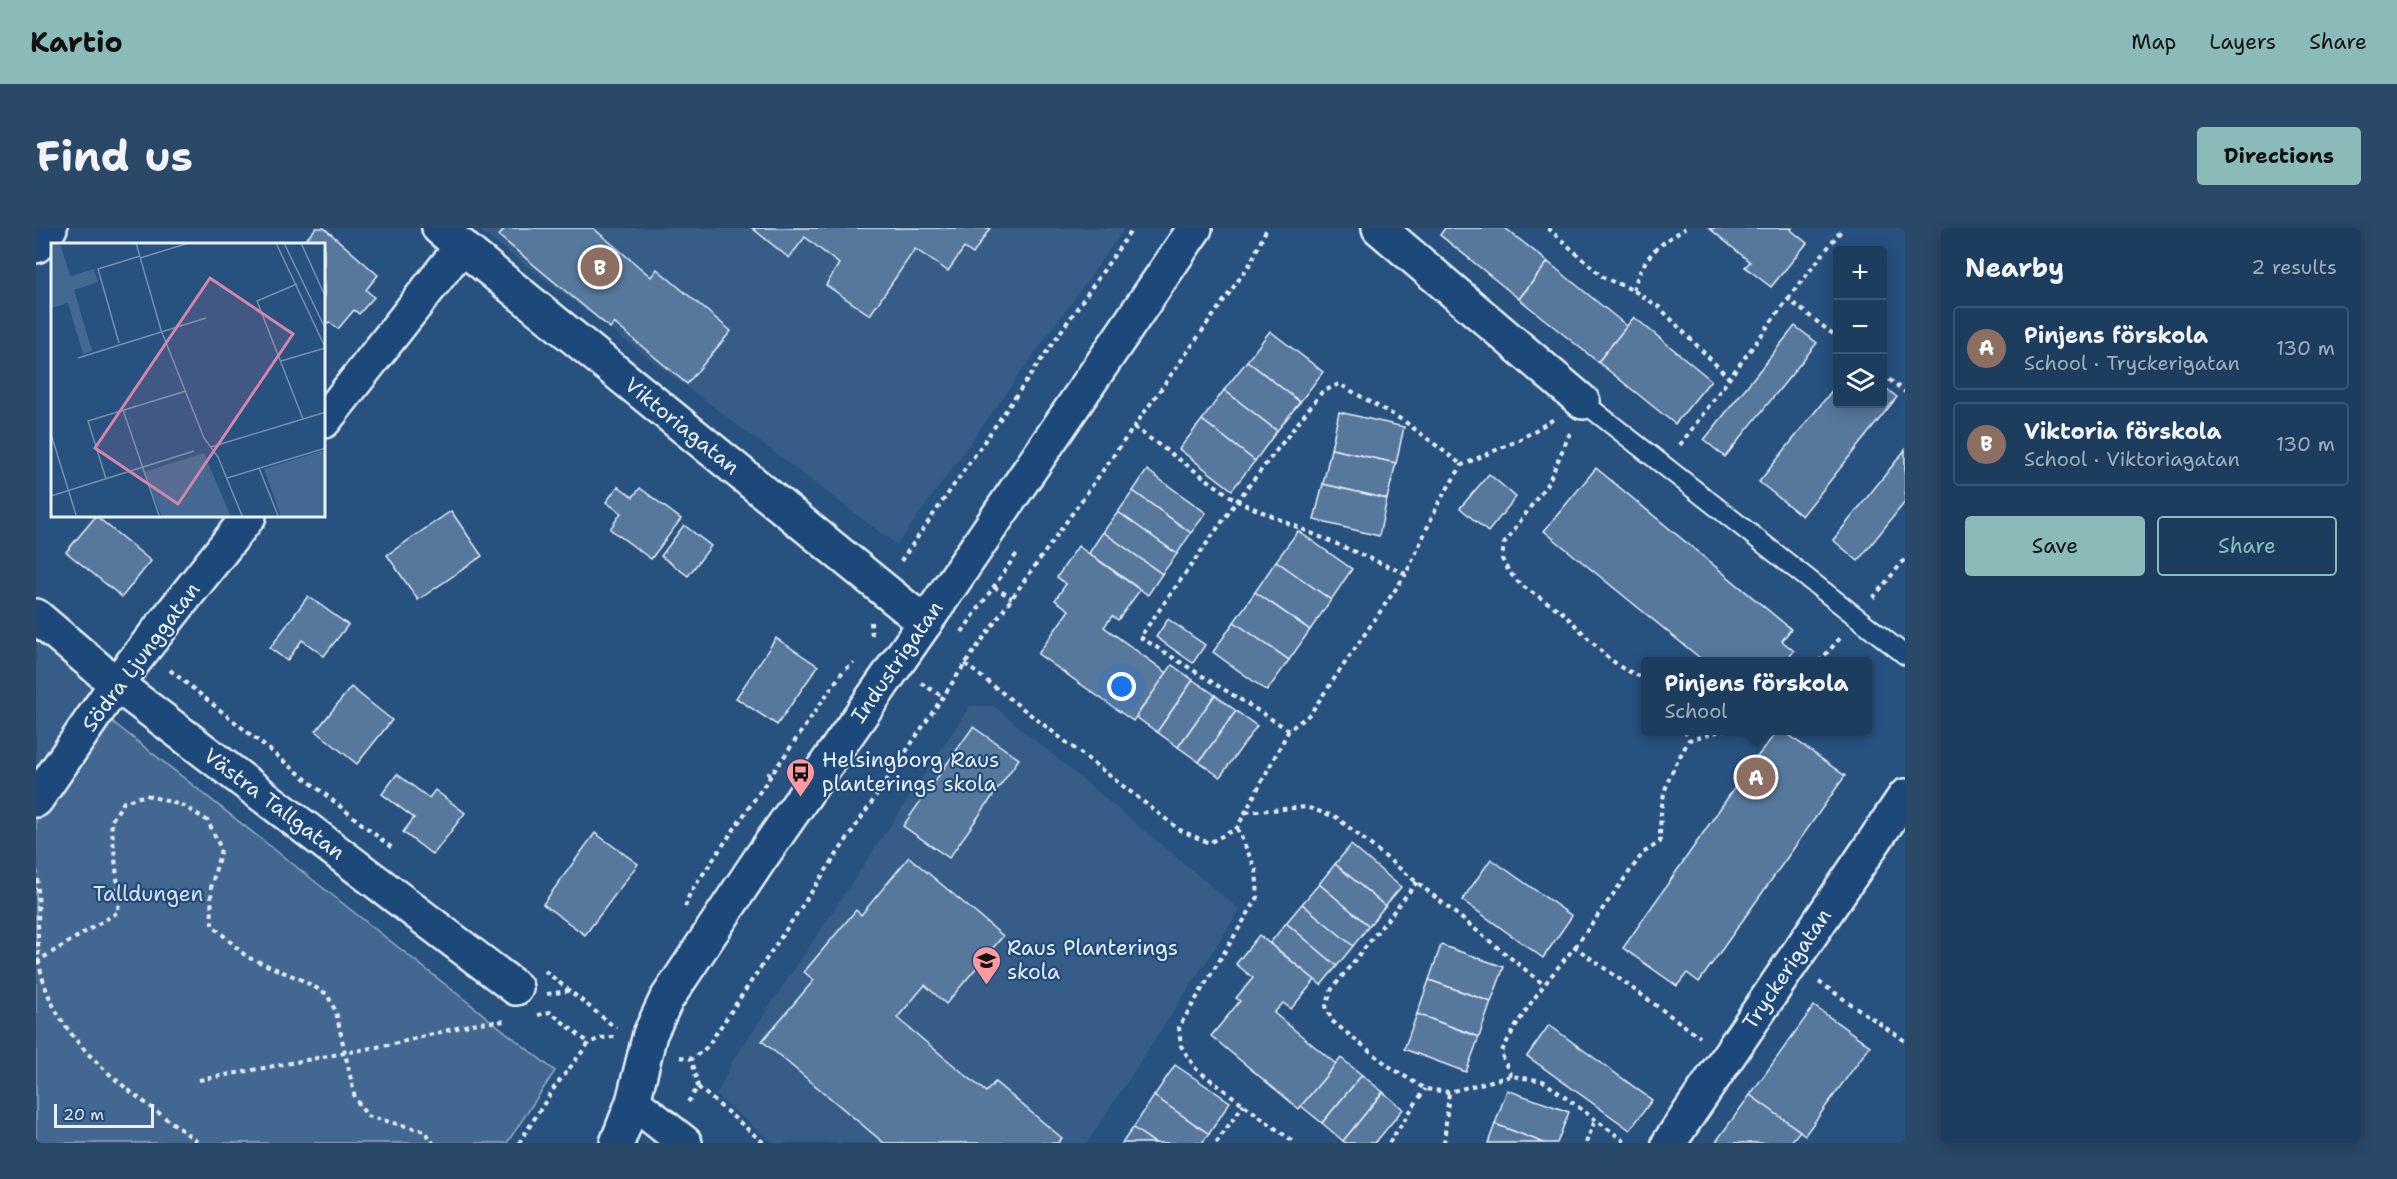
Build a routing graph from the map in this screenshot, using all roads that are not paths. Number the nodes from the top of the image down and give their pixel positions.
1 (50, 228) edge
2 (1195, 228) edge
3 (1379, 228) edge
4 (451, 237) edge
5 (36, 246) edge
6 (1583, 402) joint
7 (326, 418) edge
8 (247, 518) edge
9 (36, 616) edge
10 (925, 623) junction
11 (1905, 654) edge
12 (116, 684) junction
13 (1905, 796) edge
14 (36, 800) edge
15 (523, 1002) road end
16 (633, 1102) junction
17 (617, 1143) edge
18 (685, 1143) edge
19 (1669, 1143) edge

1 - 5 street
2 - 10 street, Industrigatan
3 - 6 street
4 - 7 street
4 - 10 street, Viktoriagatan
6 - 11 lane
8 - 12 street, Södra Ljunggatan
9 - 12 street, Västra Tallgatan
10 - 16 street, Industrigatan
12 - 14 street, Södra Ljunggatan
12 - 15 street, Västra Tallgatan
13 - 19 street, Tryckerigatan
16 - 17 street, Industrigatan
16 - 18 street

